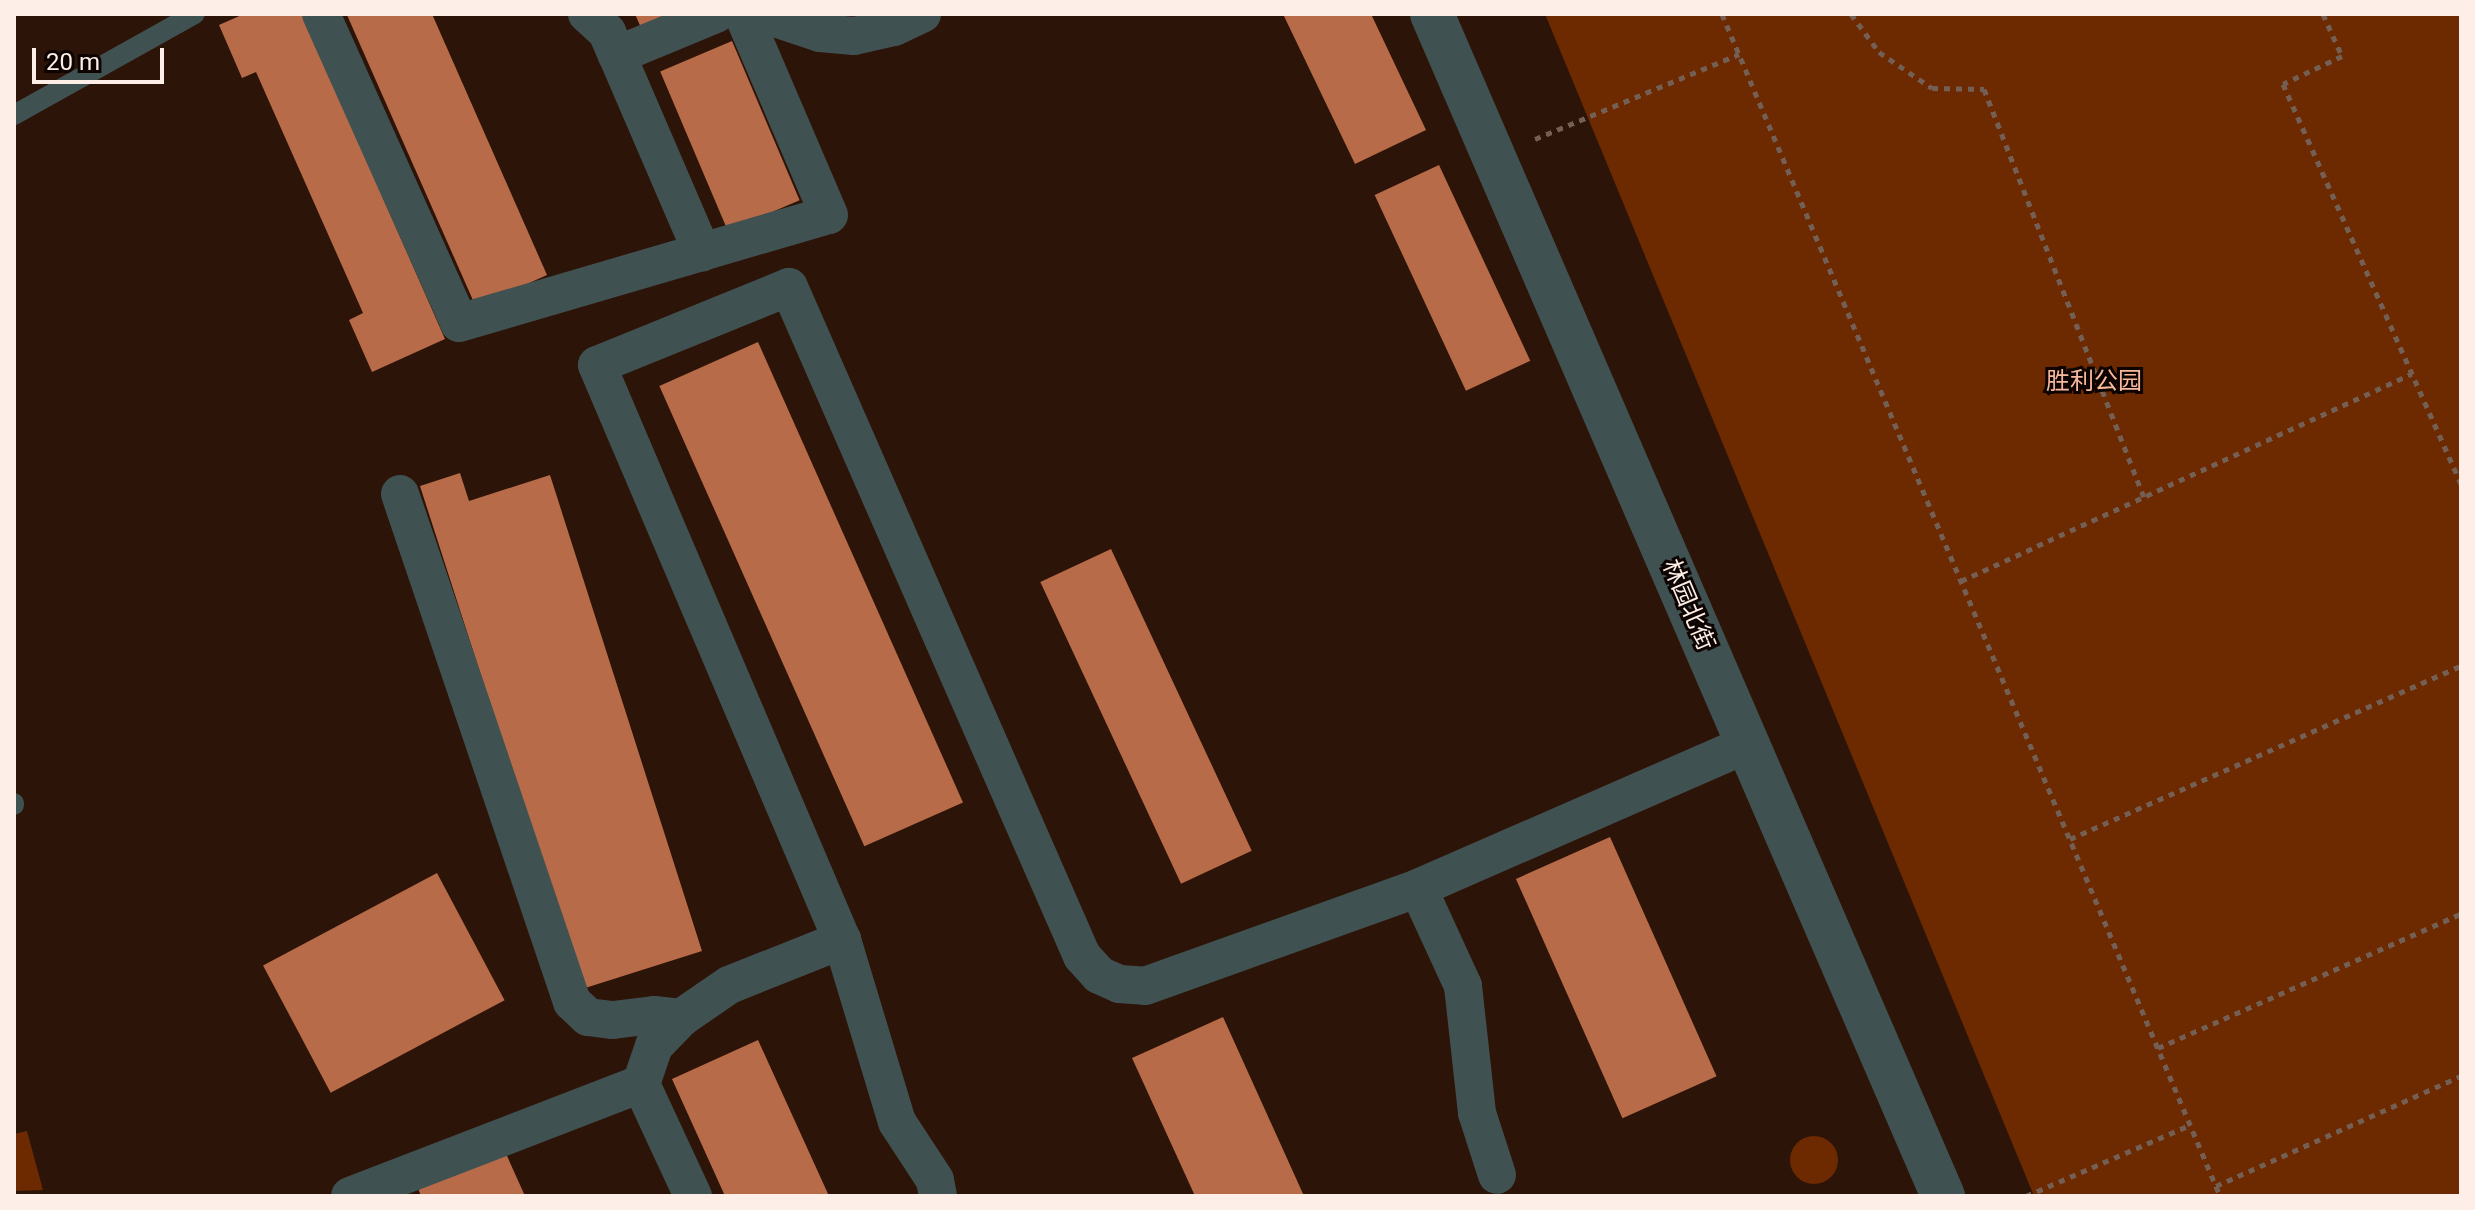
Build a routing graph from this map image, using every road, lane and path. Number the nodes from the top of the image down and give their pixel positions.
1 (195, 14) edge
2 (321, 14) edge
3 (716, 14) edge
4 (743, 14) edge
5 (763, 14) edge
6 (1432, 14) edge
7 (1722, 14) edge
8 (1851, 14) edge
9 (2323, 14) edge
10 (901, 18) edge
11 (602, 29) edge
12 (1739, 54) junction
13 (14, 115) edge
14 (1494, 157) junction
15 (702, 252) junction
16 (2412, 374) junction
17 (2461, 484) edge
18 (400, 494) dead end
19 (2144, 497) junction
20 (1961, 581) junction
21 (2461, 666) edge
22 (1748, 744) junction
23 (2070, 839) junction
24 (1418, 888) junction
25 (2461, 914) edge
26 (842, 940) junction
27 (681, 1018) junction
28 (2158, 1048) junction
29 (2461, 1076) edge
30 (641, 1084) junction
31 (2190, 1125) junction
32 (1497, 1175) dead end
33 (2216, 1186) junction
34 (369, 1193) edge
35 (693, 1196) edge
36 (938, 1196) edge
37 (1943, 1196) edge
38 (2026, 1196) edge
39 (2220, 1196) edge

1 - 13 lane
2 - 15 street
3 - 11 street
4 - 15 street
5 - 10 street
6 - 14 street, 林园北街
7 - 12 path
8 - 19 path
9 - 16 path
11 - 15 street
12 - 14 path
12 - 20 path
14 - 22 street, 林园北街
16 - 17 path
16 - 19 path
18 - 27 street
19 - 20 path
20 - 23 path
21 - 23 path
22 - 24 street
22 - 37 street, 林园北街
23 - 28 path
24 - 26 street
24 - 32 street
25 - 28 path
26 - 27 street
26 - 36 street
27 - 30 street
28 - 31 path
29 - 33 path
30 - 34 street
30 - 35 street
31 - 33 path
31 - 38 path
33 - 39 path

